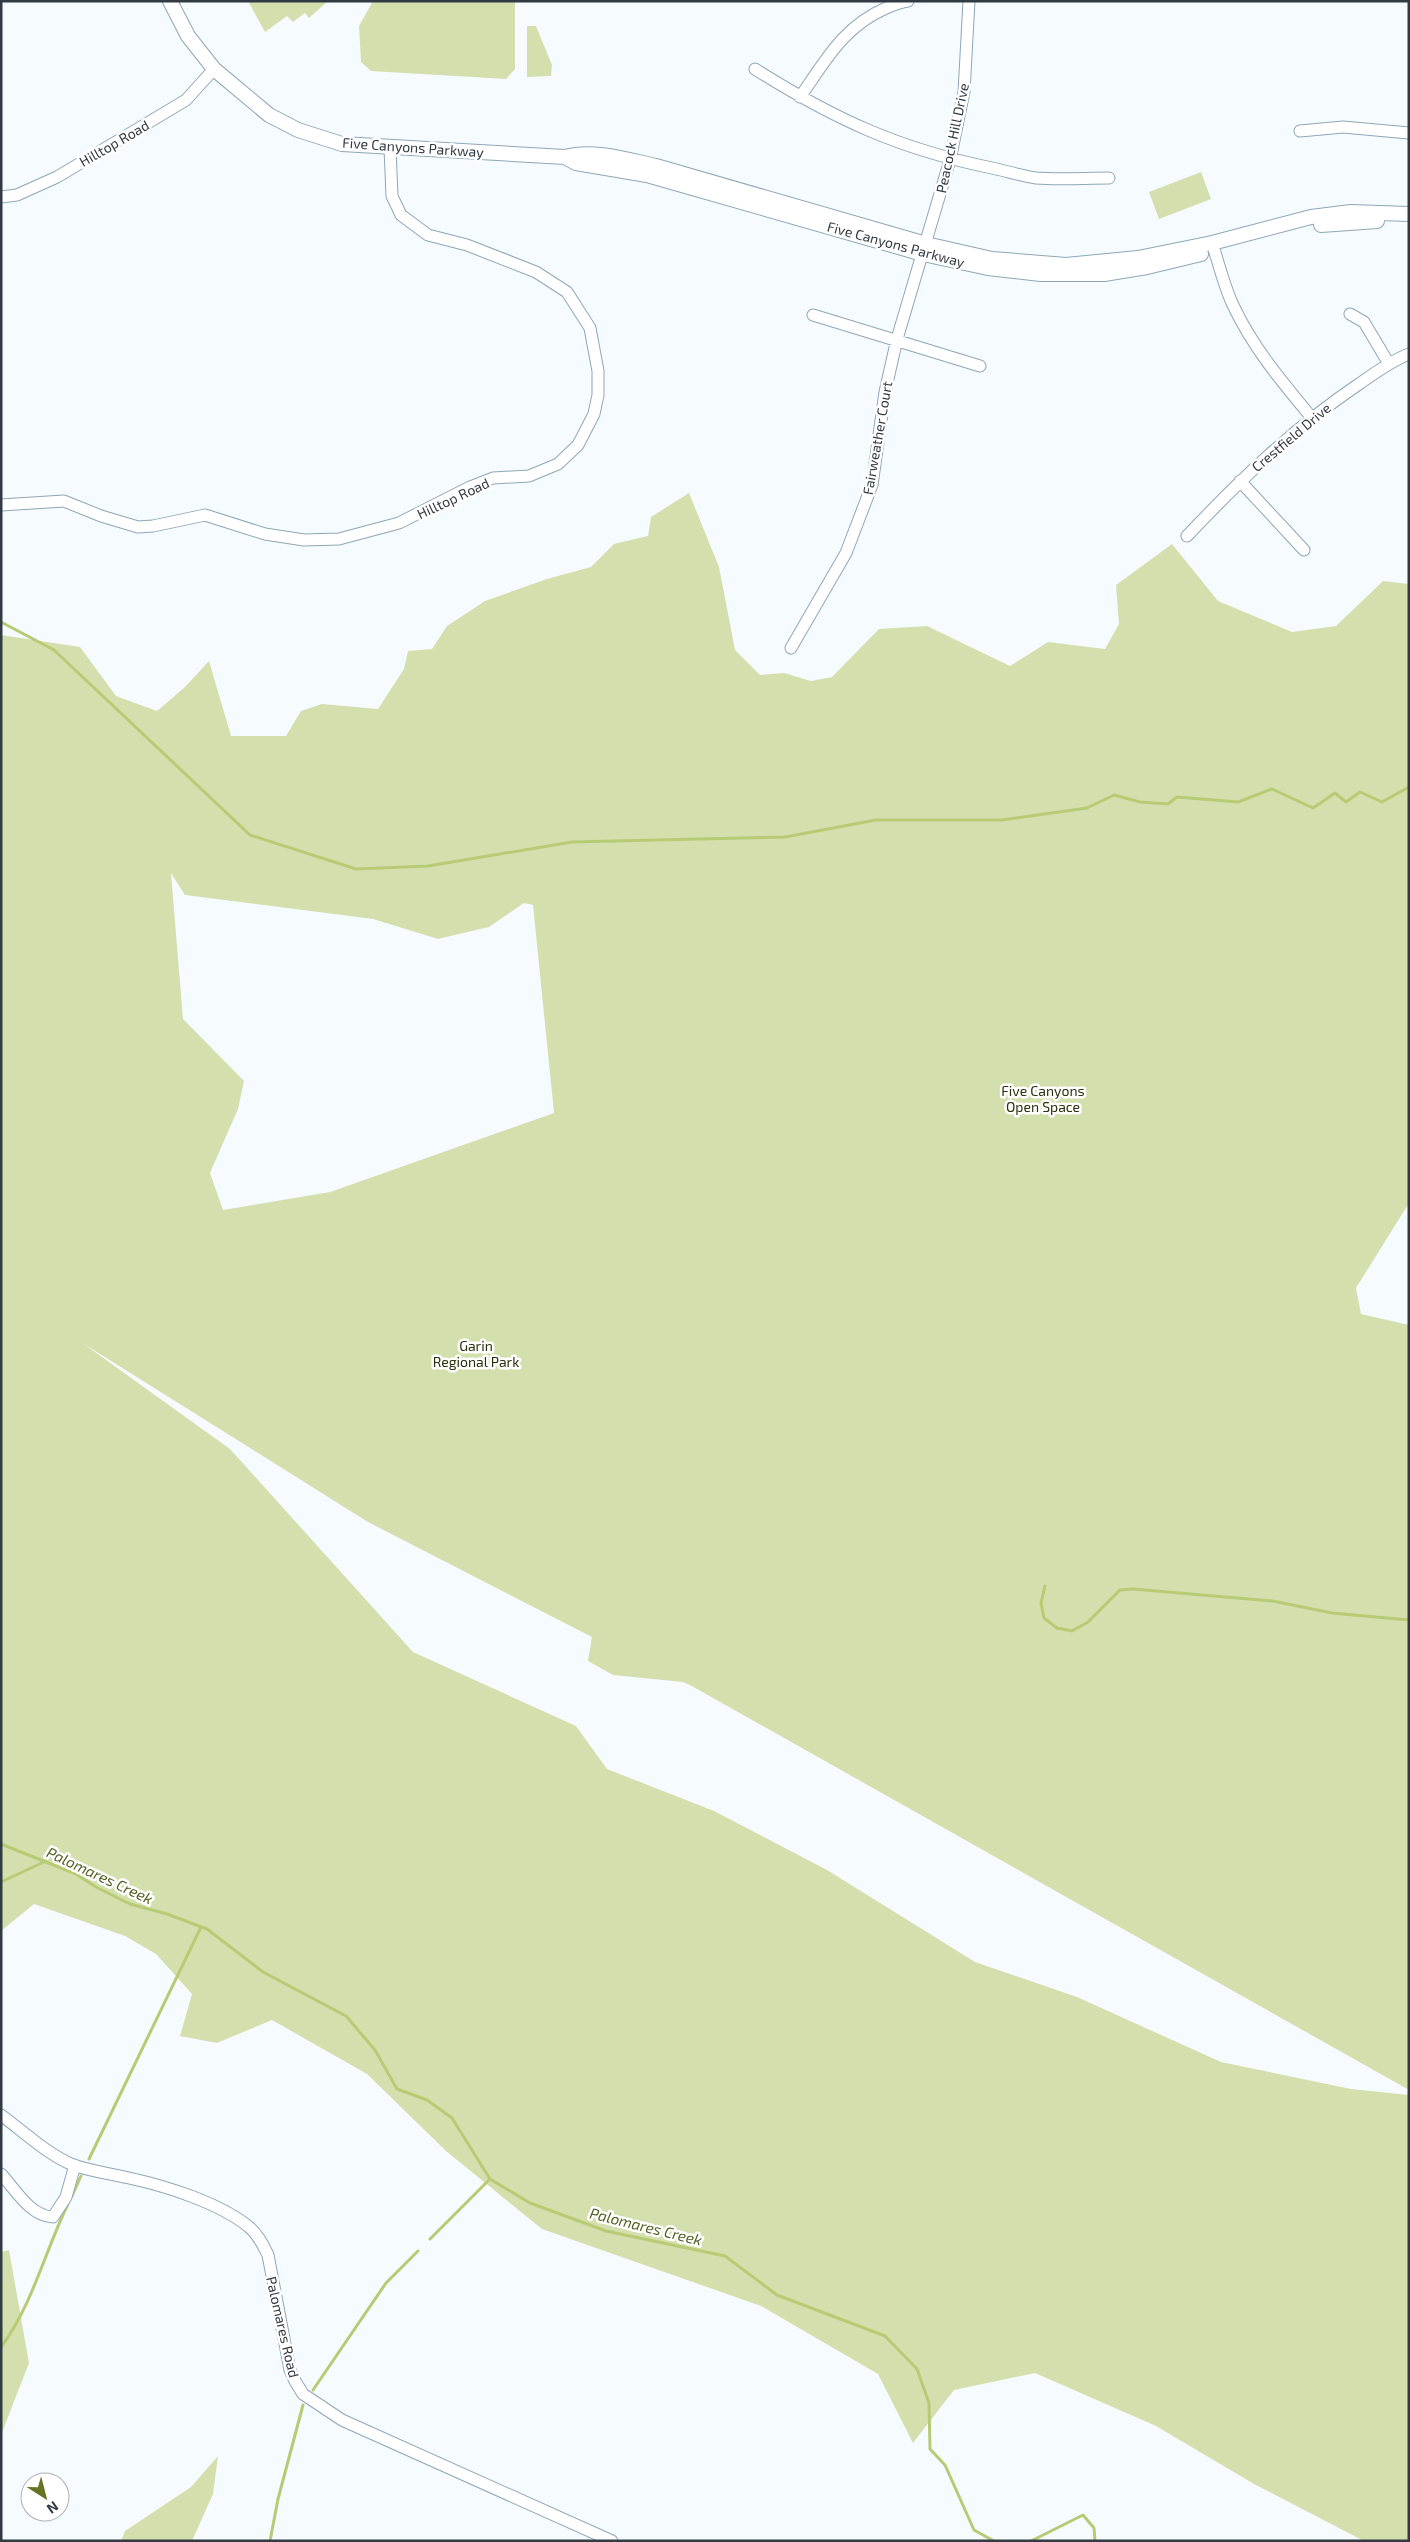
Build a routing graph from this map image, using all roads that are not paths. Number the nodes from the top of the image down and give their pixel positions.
1 (170, 1) edge
2 (908, 1) edge
3 (969, 1) edge
4 (214, 69) junction
5 (755, 69) dead end
6 (800, 97) junction
7 (1300, 131) dead end
8 (1409, 133) edge
9 (390, 148) junction
10 (950, 160) junction
11 (1109, 178) dead end
12 (1, 197) edge
13 (1409, 214) edge
14 (1409, 222) edge
15 (1213, 247) junction
16 (924, 249) junction
17 (1350, 314) dead end
18 (813, 315) dead end
19 (897, 339) junction
20 (1409, 354) edge
21 (1390, 364) junction
22 (980, 366) dead end
23 (1312, 418) junction
24 (1240, 481) junction
25 (1, 505) edge
26 (1187, 536) dead end
27 (1304, 550) dead end
28 (791, 648) dead end
29 (1, 2115) edge
30 (75, 2165) junction
31 (1, 2174) edge
32 (612, 2541) edge

1 - 4 main road, Five Canyons Parkway
2 - 6 street
3 - 10 street, Peacock Hill Drive
4 - 9 main road, Five Canyons Parkway
4 - 12 street, Hilltop Road
5 - 6 street
6 - 10 street
7 - 8 street
9 - 16 main road, Five Canyons Parkway
9 - 25 street, Hilltop Road
10 - 11 street
10 - 16 street, Peacock Hill Drive
13 - 15 main road, Five Canyons Parkway
14 - 15 main road, Five Canyons Parkway
15 - 16 main road, Five Canyons Parkway
15 - 23 street
16 - 19 street, Fairweather Court
17 - 21 street
18 - 19 street
19 - 22 street
19 - 28 street, Fairweather Court
20 - 21 street, Crestfield Drive
21 - 23 street, Crestfield Drive
23 - 24 street, Crestfield Drive
24 - 26 street, Crestfield Drive
24 - 27 street
29 - 30 street, Palomares Road
30 - 31 street
30 - 32 street, Palomares Road

